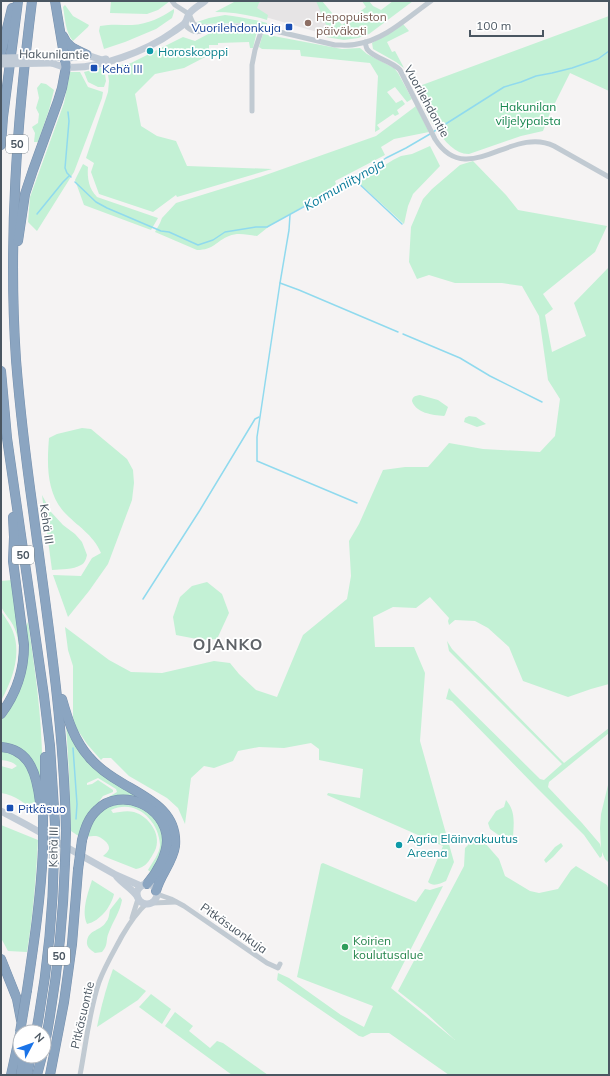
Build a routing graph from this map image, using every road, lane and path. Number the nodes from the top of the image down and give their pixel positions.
1 (13, 1) edge
2 (18, 1) edge
3 (32, 1) edge
4 (55, 1) edge
5 (172, 1) edge
6 (201, 1) edge
7 (205, 1) edge
8 (431, 1) edge
9 (187, 13) junction
10 (185, 22) junction
11 (212, 27) junction
12 (60, 29) junction
13 (262, 29) junction
14 (365, 42) junction
15 (1, 53) edge
16 (86, 55) junction
17 (1, 58) edge
18 (64, 58) junction
19 (53, 60) junction
20 (1, 64) edge
21 (66, 67) junction
22 (252, 111) dead end
23 (1, 145) edge
24 (609, 177) edge
25 (13, 288) junction
26 (1, 372) edge
27 (6, 438) junction
28 (41, 672) junction
29 (54, 673) junction
30 (1, 714) edge
31 (1, 747) edge
32 (3, 813) edge
33 (43, 817) junction
34 (116, 875) junction
35 (144, 885) junction
36 (157, 892) junction
37 (137, 897) junction
38 (176, 902) junction
39 (149, 904) junction
40 (132, 919) junction
41 (1, 960) edge
42 (280, 964) dead end
43 (21, 1024) edge
44 (22, 1024) edge
45 (37, 1024) edge
46 (49, 1024) edge
47 (13, 1064) edge
48 (22, 1064) edge
49 (30, 1064) edge
50 (40, 1064) edge
51 (41, 1064) edge
52 (11, 1075) edge
53 (21, 1075) edge
54 (27, 1075) edge
55 (37, 1075) edge
56 (40, 1075) edge
57 (50, 1075) edge
58 (80, 1075) edge

1 - 15 highway
2 - 23 highway, 50
3 - 25 highway, Kehä III / 50
4 - 12 highway
5 - 9 street
6 - 9 main road, Hakunilantie
7 - 9 main road, Hakunilantie
8 - 14 street
9 - 10 main road, Hakunilantie
9 - 11 street
9 - 16 main road, Hakunilantie
10 - 11 street
10 - 21 main road, Hakunilantie
11 - 13 street
12 - 16 highway
12 - 18 highway
13 - 14 street
13 - 22 street
14 - 24 street, Vuorilehdontie
16 - 18 main road, Hakunilantie
17 - 19 main road, Hakunilantie, bridge
18 - 19 main road, Hakunilantie
18 - 21 highway
19 - 20 main road, Hakunilantie, bridge
19 - 21 main road, Hakunilantie
21 - 25 highway
25 - 29 highway, Kehä III / 50
26 - 27 highway, Kehä III / 50
27 - 28 highway, Kehä III / 50
27 - 30 highway
28 - 33 highway
28 - 45 highway, Kehä III / 50, bridge
29 - 36 highway
29 - 46 highway, Kehä III / 50, bridge
31 - 33 highway
32 - 34 main road
33 - 44 highway, bridge
34 - 35 main road
34 - 37 main road
35 - 36 main road
35 - 37 main road
35 - 57 highway, bridge
36 - 38 street, Pitkäsuonkuja
36 - 39 main road
37 - 39 main road
37 - 40 street, Pitkäsuontie
38 - 39 street
38 - 42 street, Pitkäsuonkuja
39 - 40 street, Pitkäsuontie
40 - 58 street, Pitkäsuontie
41 - 43 highway
47 - 52 highway
48 - 53 highway
49 - 54 highway
50 - 55 highway
51 - 56 highway

